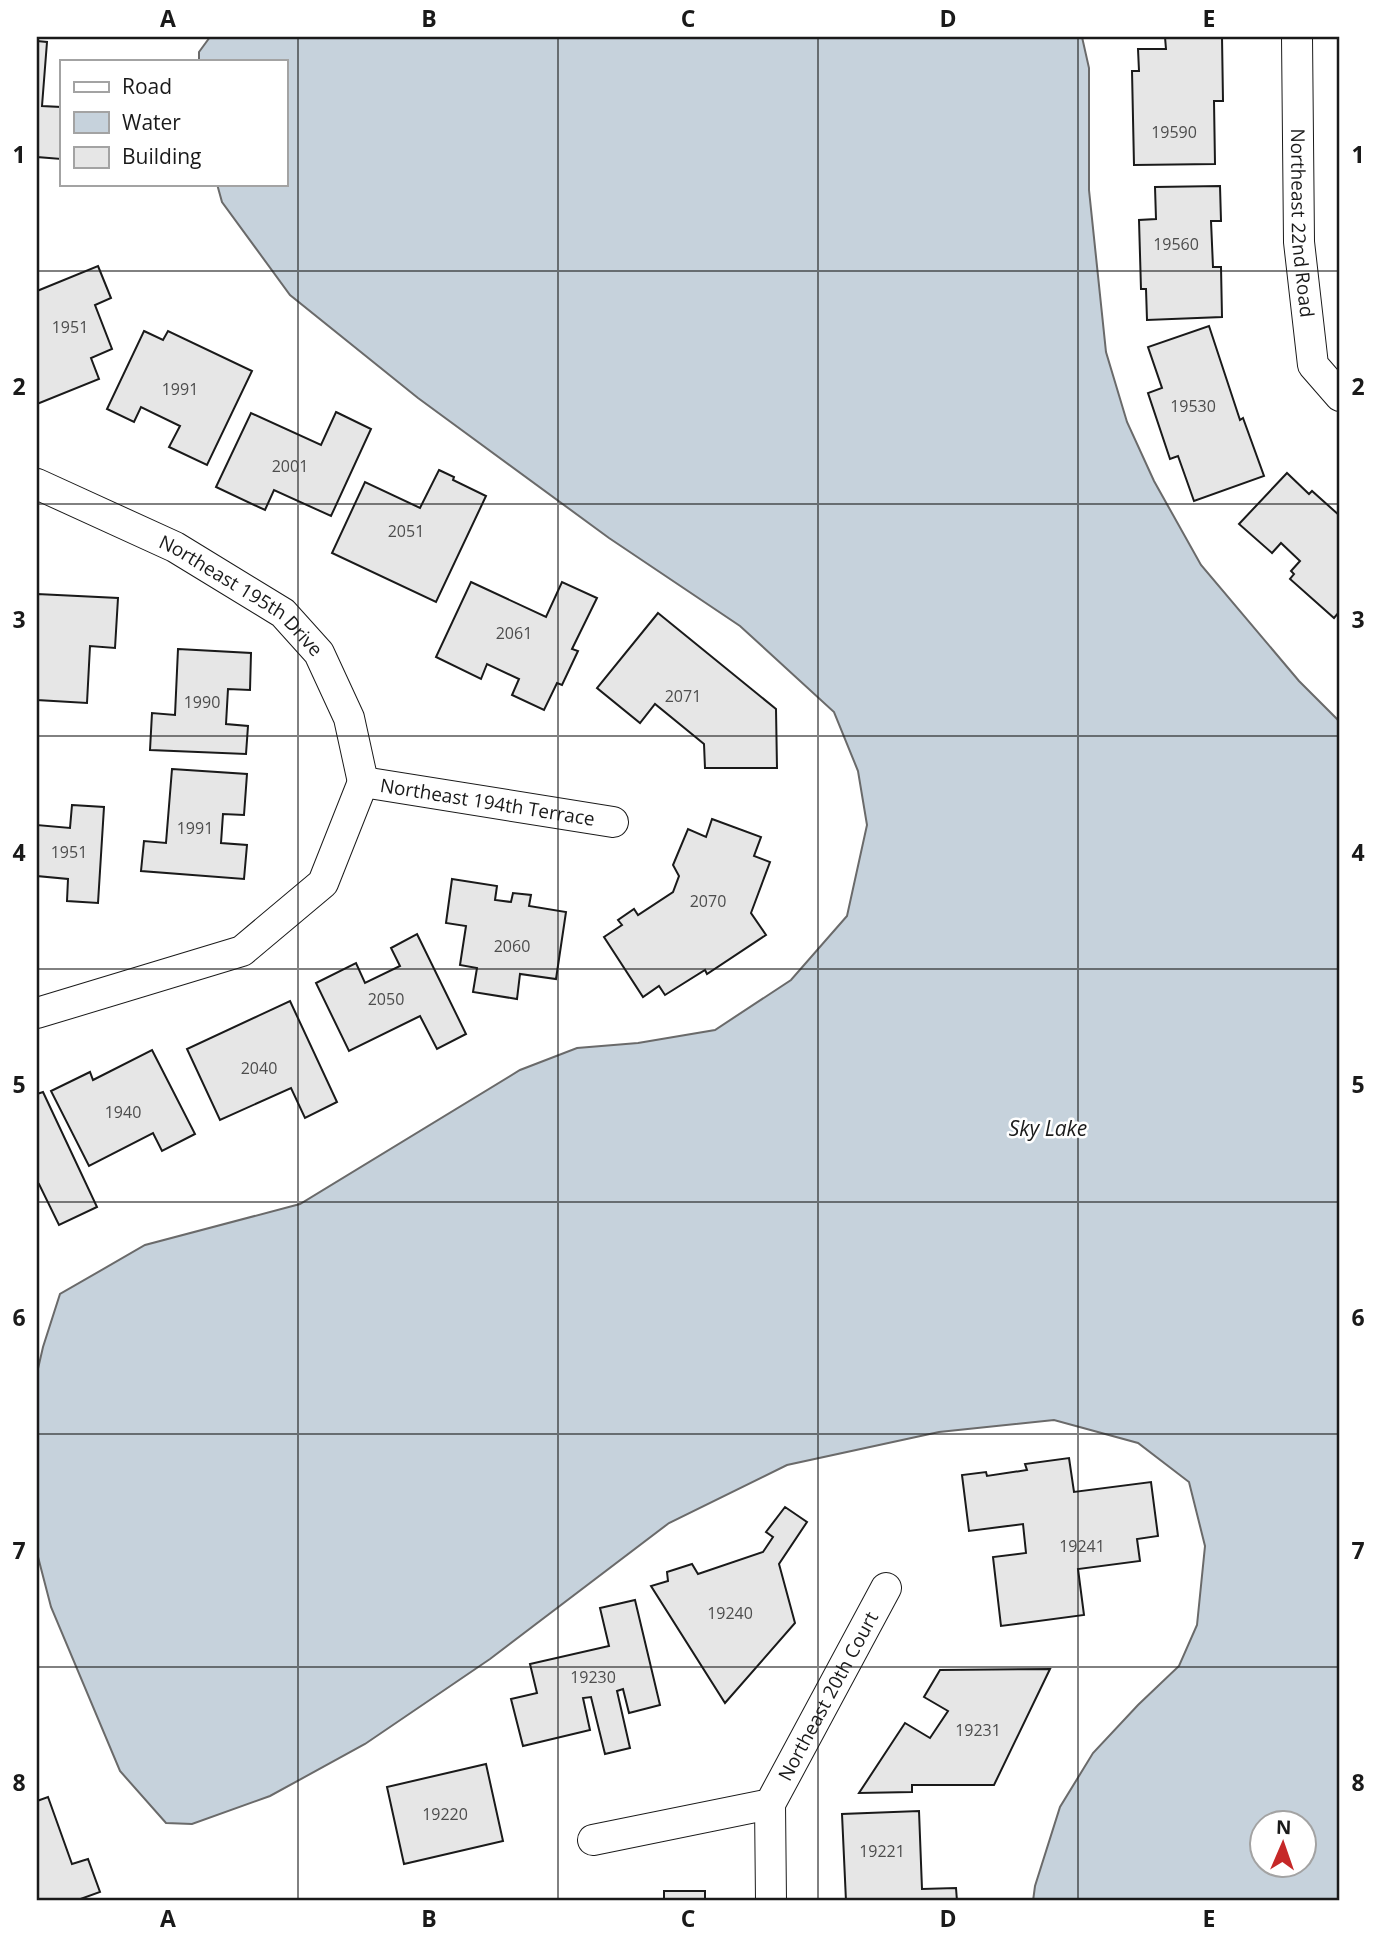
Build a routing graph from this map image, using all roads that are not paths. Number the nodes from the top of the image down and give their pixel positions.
1 (1297, 37) edge
2 (1340, 396) edge
3 (37, 484) edge
4 (363, 782) junction
5 (613, 822) dead end
6 (37, 1013) edge
7 (886, 1588) dead end
8 (770, 1804) junction
9 (593, 1840) dead end
10 (771, 1901) edge

1 - 2 street, Northeast 22nd Road
3 - 4 street, Northeast 195th Drive
4 - 5 street, Northeast 194th Terrace
4 - 6 street
7 - 8 street, Northeast 20th Court
8 - 9 street, Northeast 20th Court
8 - 10 street, Northeast 20th Court

